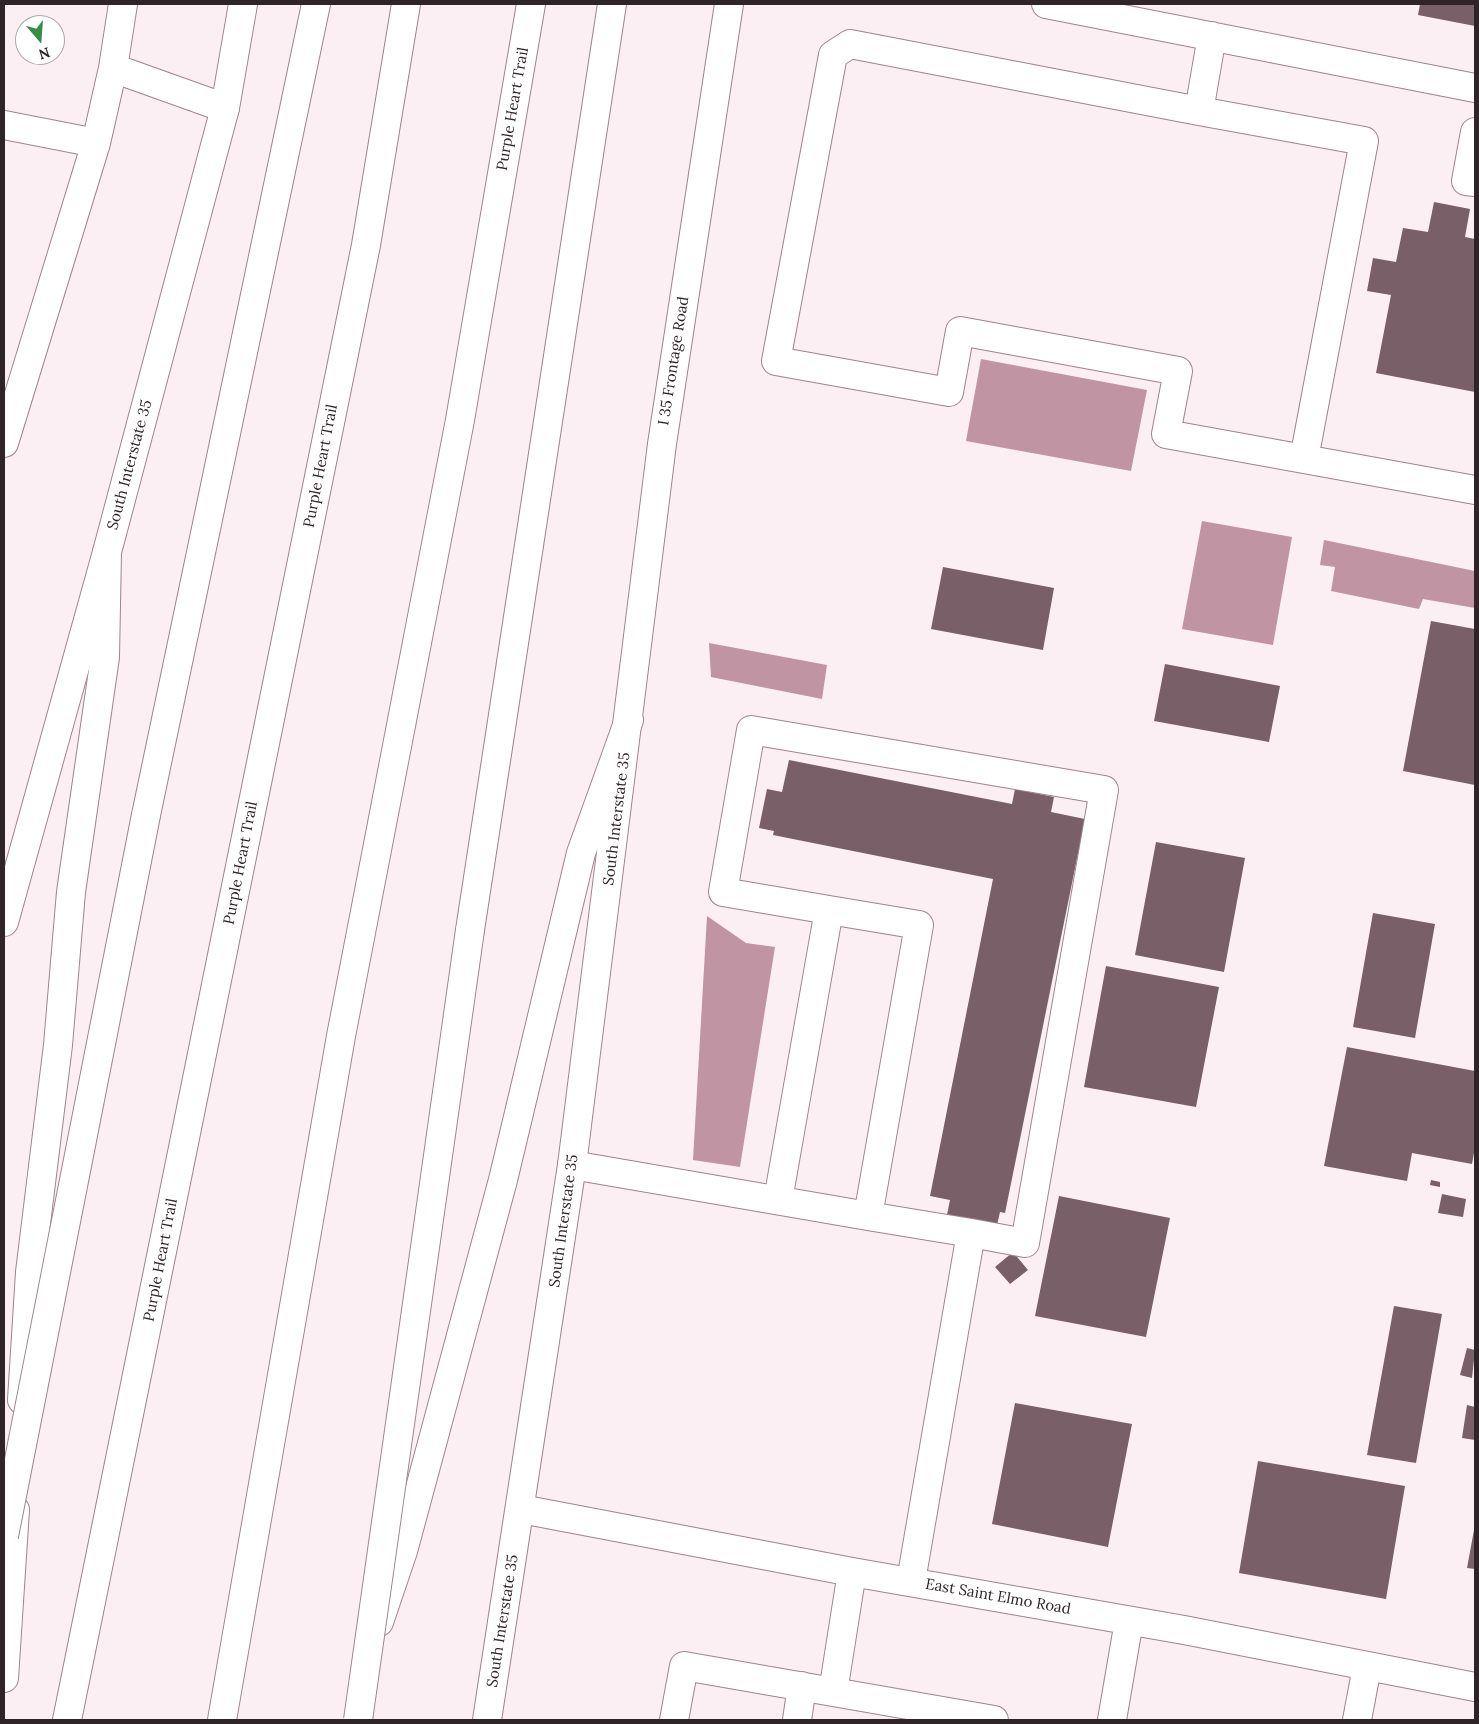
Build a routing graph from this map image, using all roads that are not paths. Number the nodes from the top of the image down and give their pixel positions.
1 (122, 4) edge
2 (243, 4) edge
3 (316, 4) edge
4 (406, 4) edge
5 (531, 4) edge
6 (612, 4) edge
7 (729, 4) edge
8 (1046, 4) edge
9 (1212, 36) junction
10 (113, 68) junction
11 (1475, 88) edge
12 (225, 108) junction
13 (1199, 111) junction
14 (4, 125) edge
15 (1475, 132) edge
16 (96, 142) junction
17 (1475, 182) edge
18 (4, 443) edge
19 (1304, 459) junction
20 (1475, 490) edge
21 (107, 552) junction
22 (629, 720) junction
23 (829, 910) junction
24 (4, 922) edge
25 (572, 1165) junction
26 (778, 1200) junction
27 (868, 1216) junction
28 (971, 1233) junction
29 (521, 1509) junction
30 (4, 1536) edge
31 (852, 1572) junction
32 (911, 1581) junction
33 (1129, 1621) junction
34 (1367, 1667) junction
35 (4, 1678) edge
36 (802, 1686) junction
37 (1475, 1687) edge
38 (833, 1692) junction
39 (67, 1720) edge
40 (222, 1720) edge
41 (346, 1720) edge
42 (358, 1720) edge
43 (487, 1720) edge
44 (674, 1720) edge
45 (797, 1720) edge
46 (994, 1720) edge
47 (1112, 1720) edge
48 (1357, 1720) edge

1 - 10 main road
2 - 12 main road, South Interstate 35
3 - 30 main road, bridge
4 - 39 main road, Purple Heart Trail
5 - 40 main road, Purple Heart Trail
6 - 42 main road, bridge
7 - 22 main road, I 35 Frontage Road
8 - 9 main road
9 - 11 main road
9 - 13 main road
10 - 12 main road
10 - 16 main road
12 - 21 main road, South Interstate 35
13 - 19 main road
13 - 19 main road
14 - 16 main road
15 - 17 main road
16 - 18 main road
19 - 20 main road
21 - 24 main road, South Interstate 35
21 - 35 main road
22 - 25 main road, South Interstate 35
22 - 41 main road
23 - 26 main road
23 - 27 main road
23 - 28 main road
25 - 26 main road
25 - 29 main road, South Interstate 35
26 - 27 main road
27 - 28 main road
28 - 32 main road
29 - 31 main road, East Saint Elmo Road
29 - 43 main road, South Interstate 35
31 - 32 main road, East Saint Elmo Road
31 - 38 main road
32 - 33 main road, East Saint Elmo Road
33 - 34 main road, East Saint Elmo Road
33 - 47 main road
34 - 37 main road, East Saint Elmo Road
34 - 48 main road
36 - 38 main road
36 - 44 main road
36 - 45 main road
38 - 46 main road

